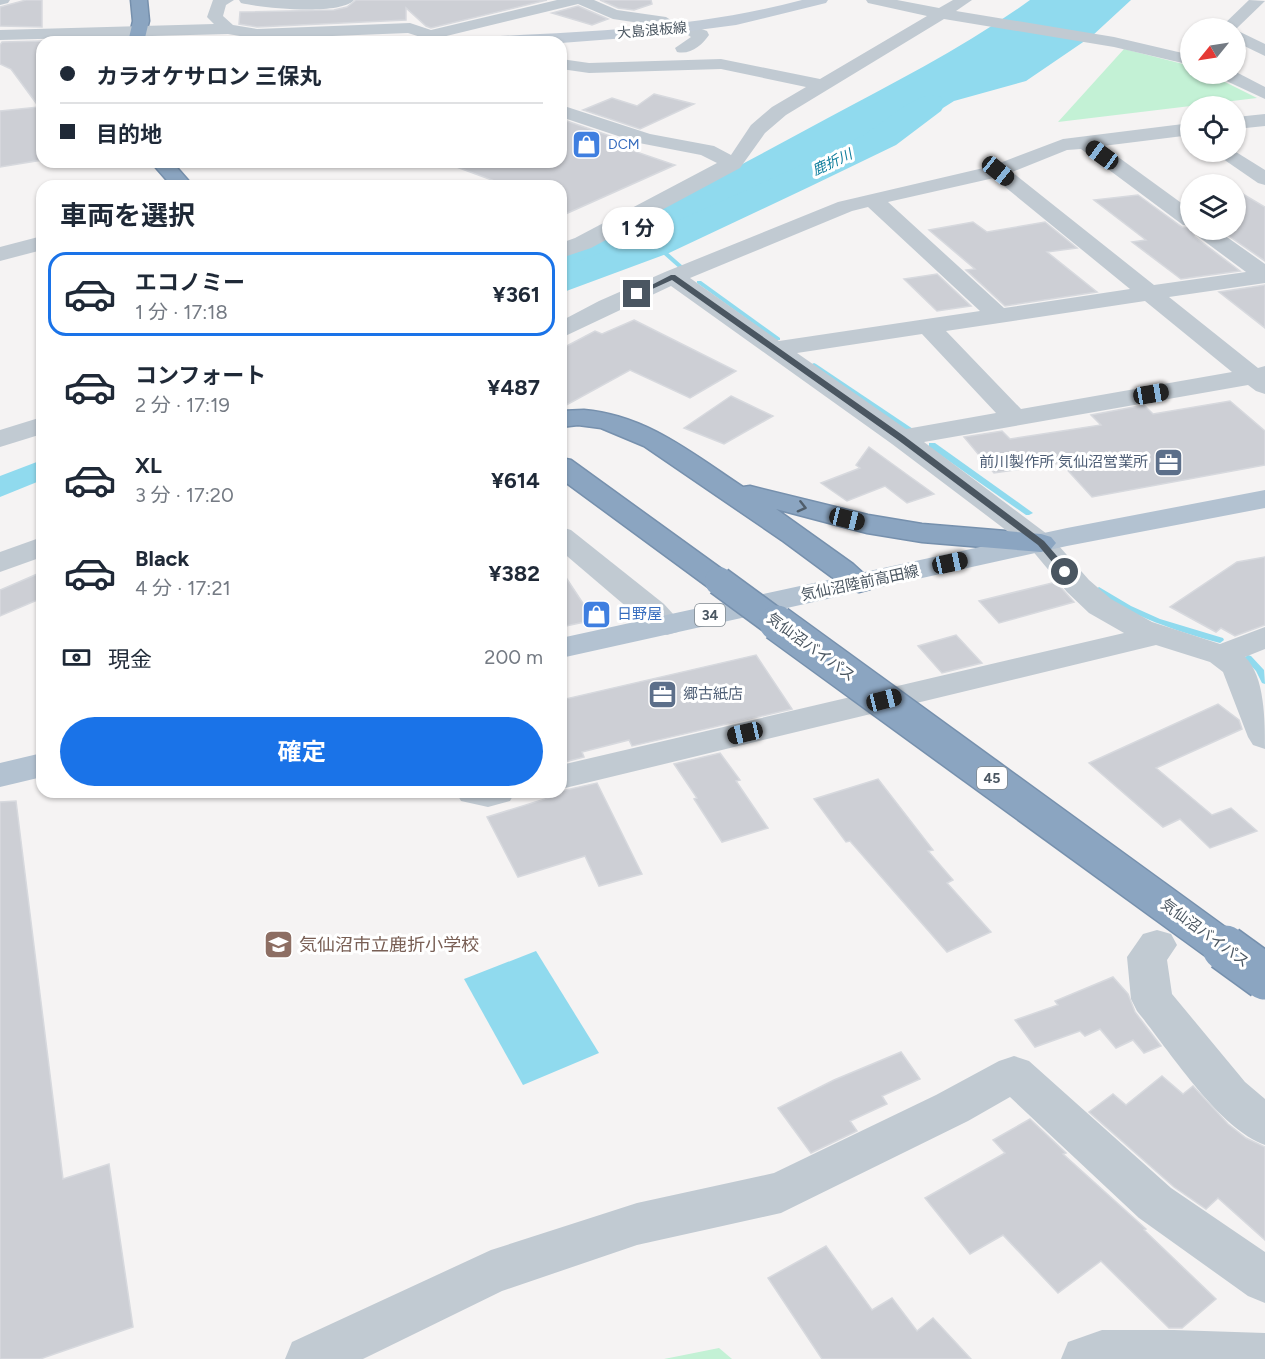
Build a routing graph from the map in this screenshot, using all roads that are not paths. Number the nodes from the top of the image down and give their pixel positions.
1 (140, 0) edge
2 (222, 0) edge
3 (247, 0) edge
4 (346, 0) edge
5 (579, 0) edge
6 (820, 0) edge
7 (874, 0) edge
8 (964, 0) edge
9 (1260, 2) edge
10 (656, 4) dead end
11 (942, 14) junction
12 (627, 16) junction
13 (1240, 18) edge
14 (666, 21) dead end
15 (892, 27) dead end
16 (685, 28) junction
17 (228, 29) junction
18 (0, 35) edge
19 (138, 36) edge
20 (426, 36) edge
21 (438, 36) edge
22 (567, 38) edge
23 (1246, 41) edge
24 (683, 48) dead end
25 (1265, 51) edge
26 (1180, 57) edge
27 (567, 65) edge
28 (819, 84) junction
29 (1246, 84) edge
30 (1265, 94) edge
31 (567, 113) edge
32 (1265, 120) edge
33 (1246, 122) edge
34 (1180, 130) edge
35 (1084, 142) junction
36 (1239, 162) edge
37 (733, 164) junction
38 (166, 168) edge
39 (998, 171) junction
40 (1265, 178) edge
41 (178, 180) edge
42 (873, 200) junction
43 (1180, 212) edge
44 (1218, 240) edge
45 (36, 245) edge
46 (567, 249) edge
47 (0, 254) edge
48 (684, 273) junction
49 (1265, 275) edge
50 (1150, 293) junction
51 (1000, 317) junction
52 (929, 327) junction
53 (567, 328) edge
54 (785, 348) junction
55 (1261, 379) edge
56 (567, 418) edge
57 (1016, 418) junction
58 (36, 427) edge
59 (913, 436) junction
60 (0, 439) edge
61 (567, 470) edge
62 (725, 488) junction
63 (1265, 499) edge
64 (1054, 540) junction
65 (567, 541) edge
66 (36, 548) edge
67 (0, 563) edge
68 (859, 583) junction
69 (667, 625) junction
70 (1160, 634) junction
71 (1265, 637) edge
72 (567, 647) edge
73 (1221, 655) junction
74 (1265, 737) edge
75 (36, 766) edge
76 (0, 775) edge
77 (567, 776) edge
78 (1157, 945) dead end
79 (1265, 977) edge
80 (1265, 1126) edge
81 (1265, 1280) edge
82 (1265, 1358) edge
83 (310, 1359) edge
84 (1086, 1359) edge

1 - 19 highway
2 - 17 street
3 - 4 street
5 - 12 street
5 - 21 street
6 - 16 main road, 大島浪板線
7 - 11 street
8 - 11 street
9 - 13 street
10 - 12 street
11 - 26 street
11 - 28 street
12 - 14 street
15 - 28 street
16 - 22 main road, 大島浪板線
16 - 24 street
17 - 19 street
17 - 20 street
18 - 19 street
23 - 25 street
27 - 28 street
28 - 37 street
29 - 30 street
31 - 37 street
32 - 33 street
34 - 35 street
35 - 39 street
35 - 43 street
36 - 40 street
37 - 46 street
38 - 41 highway
39 - 42 street
39 - 50 street
42 - 48 street
42 - 51 street
44 - 49 street
45 - 47 street
48 - 53 street
48 - 54 street
49 - 50 street
50 - 51 street
50 - 55 street
51 - 52 street
52 - 54 street
52 - 57 street
54 - 59 street
55 - 57 street
56 - 62 highway
57 - 59 street
58 - 60 street
59 - 64 street
61 - 79 highway, 気仙沼バイパス / 45, bridge
62 -> 64 highway
62 - 68 highway
63 - 64 main road, 気仙沼陸前高田線 / 34
64 - 68 main road, 気仙沼陸前高田線 / 34
64 - 70 street
65 - 69 street
66 - 67 street
68 - 69 main road, 気仙沼陸前高田線 / 34
69 - 72 main road, 気仙沼陸前高田線 / 34
70 - 73 street
70 - 77 street
71 - 73 street
73 - 74 street
75 - 76 main road
78 - 80 street
81 - 83 street
82 - 84 street

